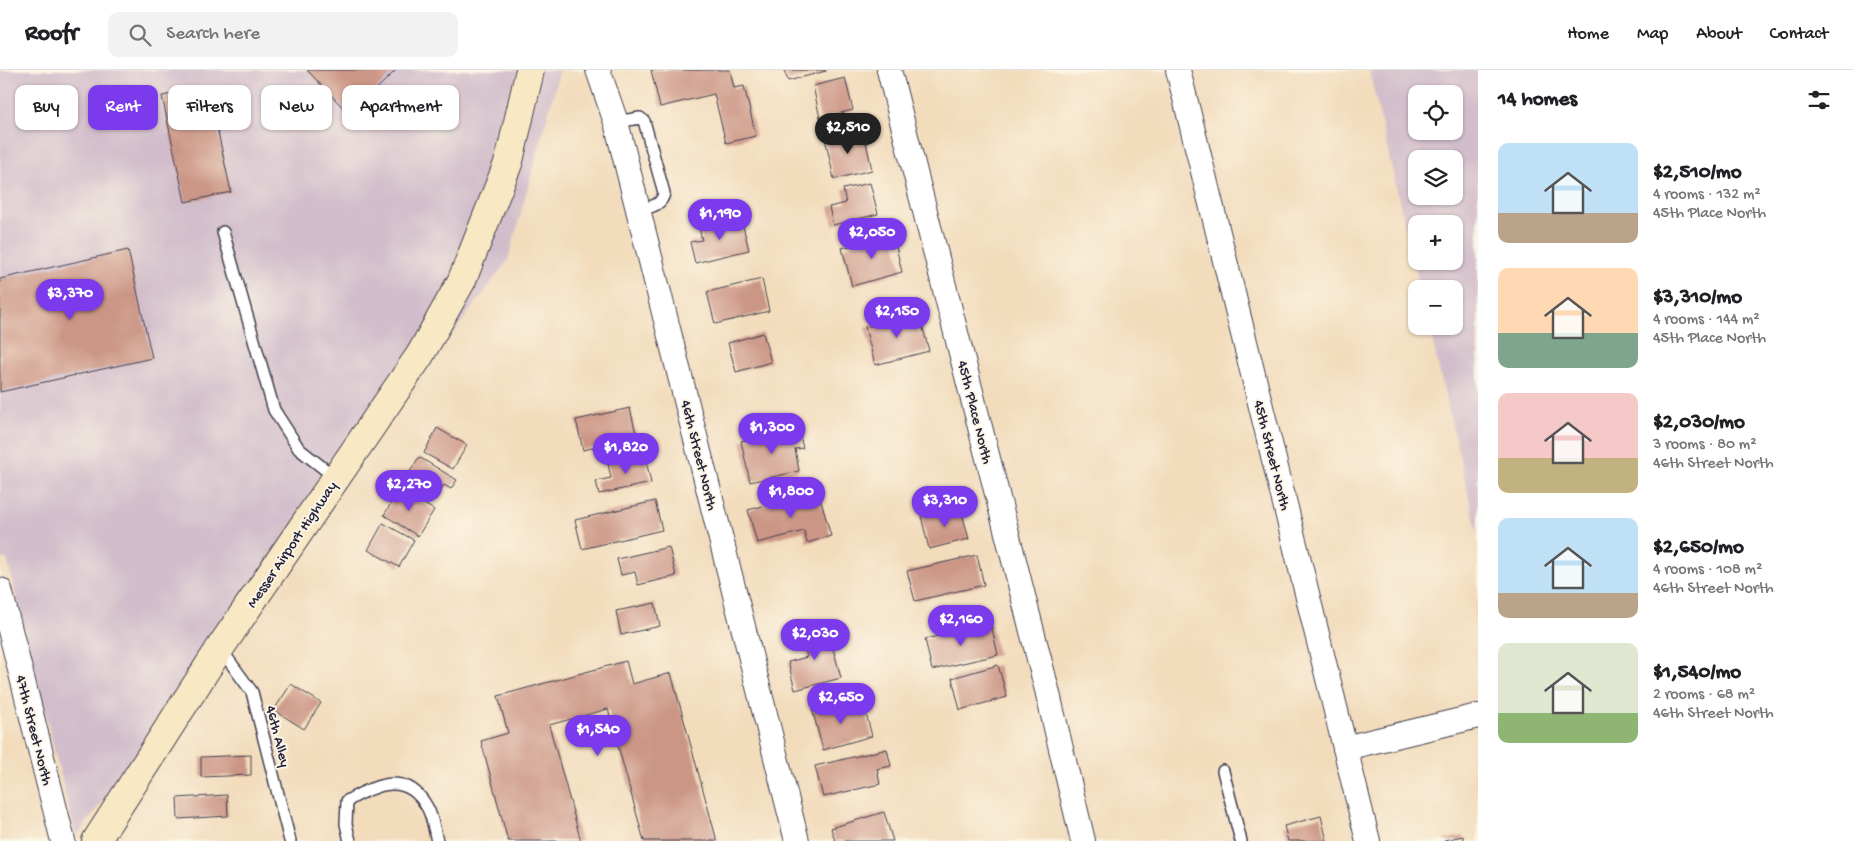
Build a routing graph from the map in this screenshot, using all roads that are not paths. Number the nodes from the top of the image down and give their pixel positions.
1 (530, 70) edge
2 (598, 70) edge
3 (889, 70) edge
4 (1178, 70) edge
5 (223, 232) dead end
6 (336, 478) junction
7 (0, 590) edge
8 (220, 648) junction
9 (1478, 716) edge
10 (1345, 748) junction
11 (1223, 771) dead end
12 (63, 841) edge
13 (96, 841) edge
14 (290, 841) edge
15 (350, 841) edge
16 (437, 841) edge
17 (797, 841) edge
18 (1083, 841) edge
19 (1240, 841) edge
20 (1368, 841) edge

1 - 6 main road, Messer Airport Highway
2 - 17 street, 46th Street North
3 - 18 street, 45th Place North
4 - 10 street, 45th Street North
5 - 6 lane
6 - 8 main road, Messer Airport Highway
7 - 12 street, 47th Street North
8 - 13 main road, Messer Airport Highway
8 - 14 lane, 46th Alley
9 - 10 street
10 - 20 street, 45th Street North
11 - 19 lane
15 - 16 lane

